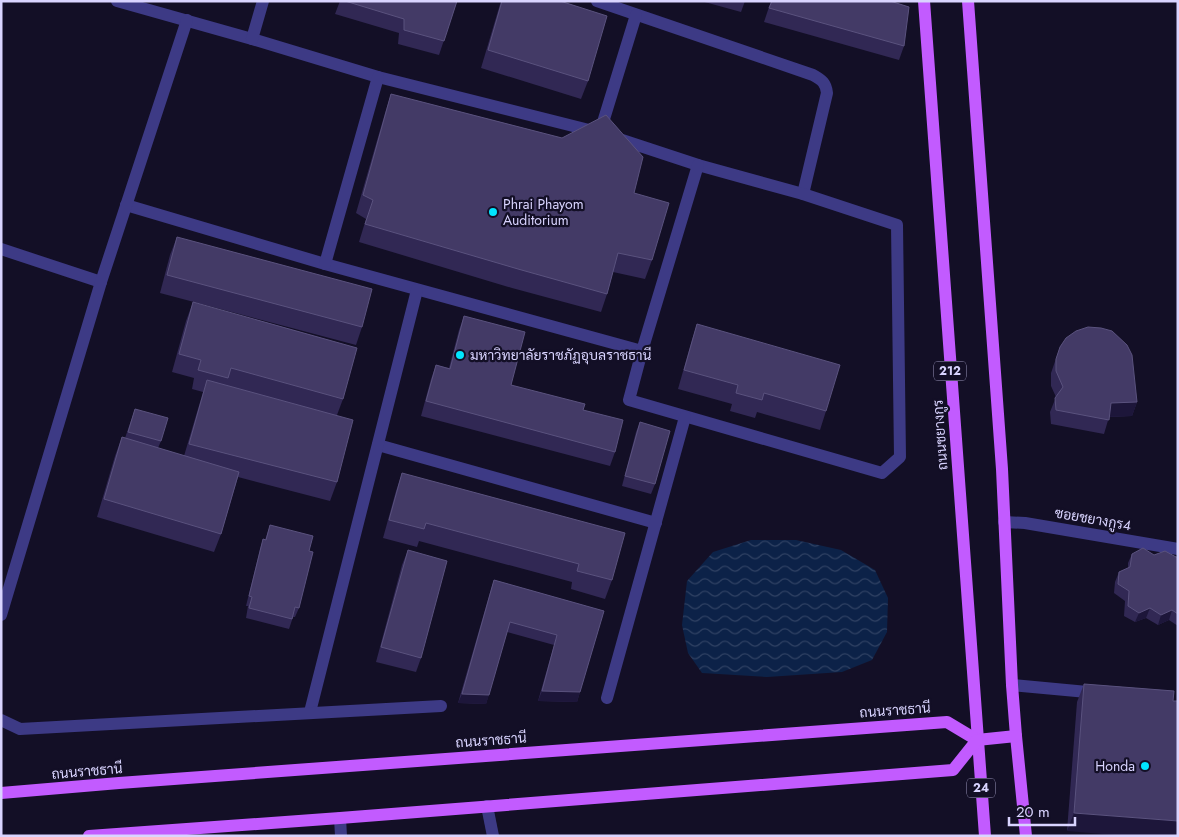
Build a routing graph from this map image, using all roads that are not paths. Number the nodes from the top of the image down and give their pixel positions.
1 (117, 1) edge
2 (263, 1) edge
3 (597, 1) edge
4 (924, 1) edge
5 (968, 1) edge
6 (636, 15) junction
7 (187, 20) junction
8 (252, 39) junction
9 (378, 77) junction
10 (599, 133) junction
11 (698, 165) junction
12 (803, 194) junction
13 (126, 205) junction
14 (1, 248) edge
15 (325, 264) junction
16 (101, 282) junction
17 (417, 290) junction
18 (642, 351) junction
19 (685, 417) junction
20 (378, 445) junction
21 (656, 522) junction
22 (1004, 522) junction
23 (1178, 549) edge
24 (1, 615) edge
25 (1012, 685) junction
26 (1110, 694) edge
27 (607, 698) dead end
28 (441, 706) dead end
29 (310, 712) junction
30 (1, 720) edge
31 (1016, 736) junction
32 (977, 740) junction
33 (1, 793) edge
34 (487, 806) junction
35 (340, 818) junction
36 (89, 836) edge
37 (341, 836) edge
38 (493, 836) edge
39 (985, 836) edge
40 (1026, 836) edge

1 - 7 street
2 - 8 street
3 - 6 street
4 - 32 main road, ถนนชยางกูร / 212
5 - 22 main road
6 - 10 street
6 - 12 street
7 - 8 street
7 - 13 street
8 - 9 street
9 - 10 street
9 - 15 street
10 - 11 street
11 - 12 street
11 - 18 street
12 - 19 street
13 - 15 street
13 - 16 street
14 - 16 street
15 - 17 street
16 - 24 street
17 - 18 street
17 - 20 street
18 - 19 street
19 - 21 street
20 - 21 street
20 - 29 street
21 - 27 street
22 - 23 street, ซอยชยางกูร4
22 - 25 main road
25 - 26 street
25 - 31 main road
28 - 29 street
29 - 30 street
31 - 32 main road
31 - 40 main road
32 - 33 main road, ถนนราชธานี
32 - 34 main road
32 - 39 main road, ถนนชยางกูร / 24
34 - 35 main road
34 - 38 street
35 - 36 main road
35 - 37 street

